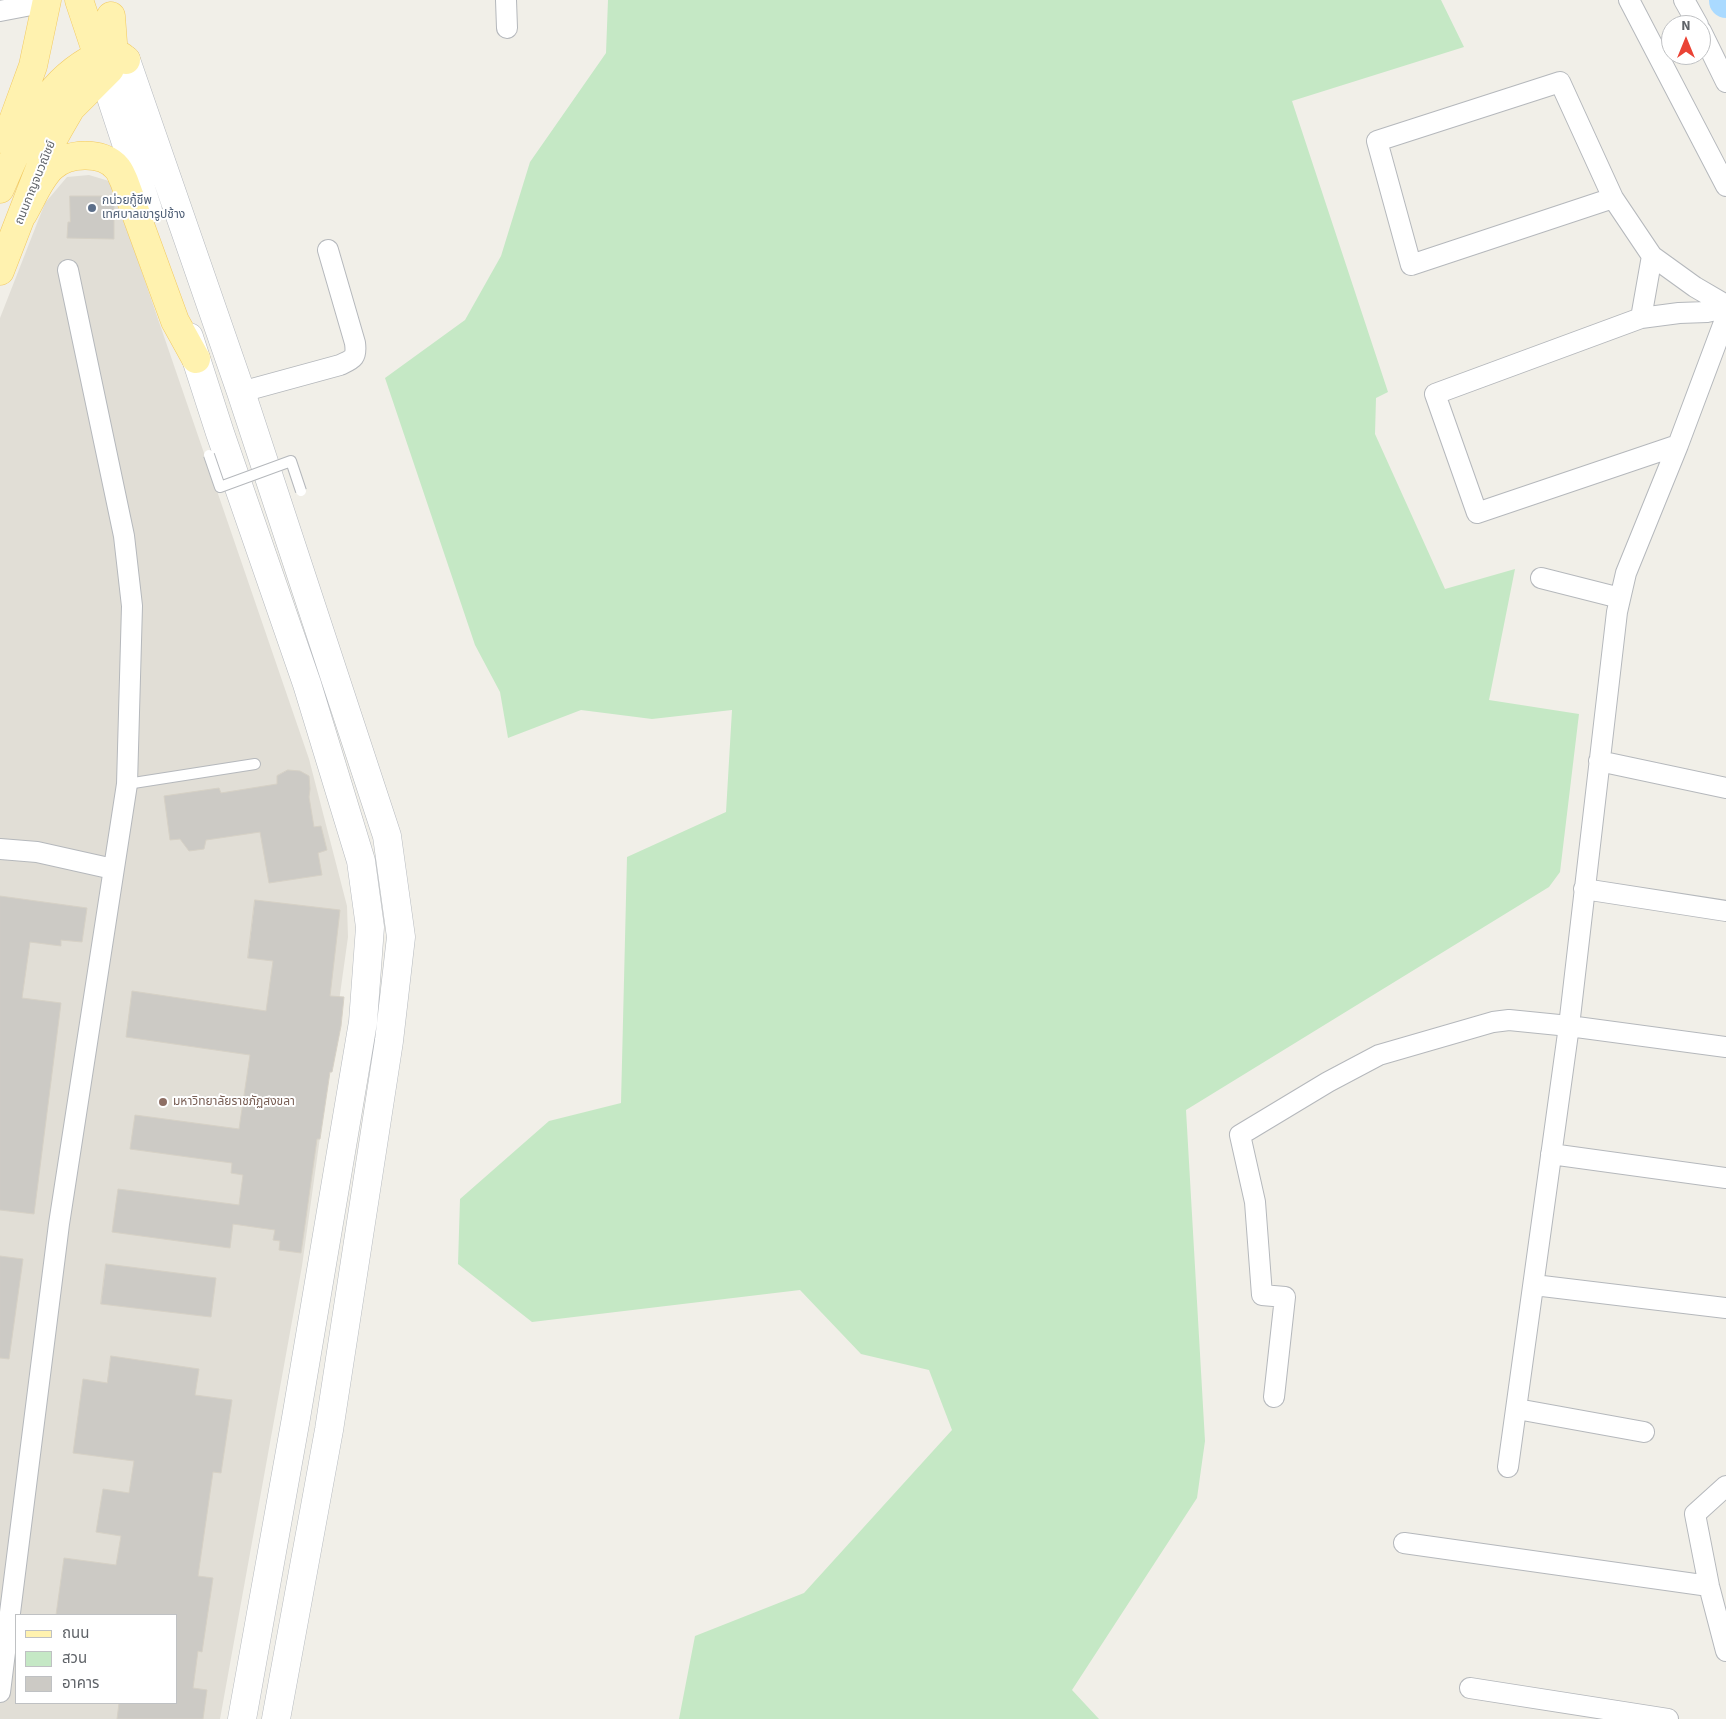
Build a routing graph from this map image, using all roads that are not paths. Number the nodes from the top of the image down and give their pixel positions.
1 (79, 0) edge
2 (506, 0) edge
3 (1629, 0) edge
4 (1684, 0) edge
5 (47, 1) edge
6 (109, 8) edge
7 (0, 11) edge
8 (1692, 15) edge
9 (507, 28) dead end
10 (1711, 51) edge
11 (111, 61) junction
12 (1726, 82) edge
13 (0, 158) edge
14 (1726, 186) edge
15 (0, 189) edge
16 (1613, 198) junction
17 (23, 214) junction
18 (328, 250) dead end
19 (1652, 256) junction
20 (68, 270) dead end
21 (0, 271) edge
22 (1726, 306) edge
23 (1726, 317) edge
24 (1640, 318) junction
25 (196, 359) junction
26 (241, 392) junction
27 (1678, 445) junction
28 (209, 455) dead end
29 (301, 491) dead end
30 (1541, 578) dead end
31 (1620, 598) junction
32 (1599, 761) junction
33 (255, 764) dead end
34 (127, 784) junction
35 (1726, 788) edge
36 (0, 849) edge
37 (113, 870) junction
38 (1584, 890) junction
39 (1726, 911) edge
40 (1569, 1026) junction
41 (1726, 1047) edge
42 (1551, 1154) junction
43 (1726, 1178) edge
44 (1534, 1286) junction
45 (1726, 1308) edge
46 (1274, 1397) dead end
47 (1517, 1409) junction
48 (1644, 1432) dead end
49 (1508, 1467) dead end
50 (1726, 1486) edge
51 (1404, 1543) dead end
52 (1709, 1586) junction
53 (1726, 1651) edge
54 (1470, 1688) dead end
55 (0, 1692) edge
56 (242, 1719) edge
57 (276, 1719) edge
58 (1668, 1719) edge

1 - 11 main road
2 - 9 street
3 - 14 street
4 - 8 street
5 - 7 street
5 - 13 main road
6 - 11 main road
10 - 12 street
11 - 15 main road
11 - 17 main road, ถนนกาญจนวณิชย์
11 - 25 main road
11 - 26 main road
16 - 16 street
16 - 19 street
17 - 21 main road, ถนนกาญจนวณิชย์
17 - 25 main road
18 - 26 street
19 - 22 street
19 - 24 street
20 - 34 street
22 - 24 street
23 - 27 street
24 - 27 street
25 - 56 main road
26 - 57 main road
27 - 31 street
28 - 29 lane, bridge
30 - 31 street
31 - 32 street
32 - 35 street
32 - 38 street
33 - 34 lane
34 - 37 street
36 - 37 street
37 - 55 street
38 - 39 street
38 - 40 street
40 - 41 street
40 - 42 street
40 - 46 street
42 - 43 street
42 - 44 street
44 - 45 street
44 - 47 street
47 - 48 street
47 - 49 street
50 - 52 street
51 - 52 street
52 - 53 street
54 - 58 street

